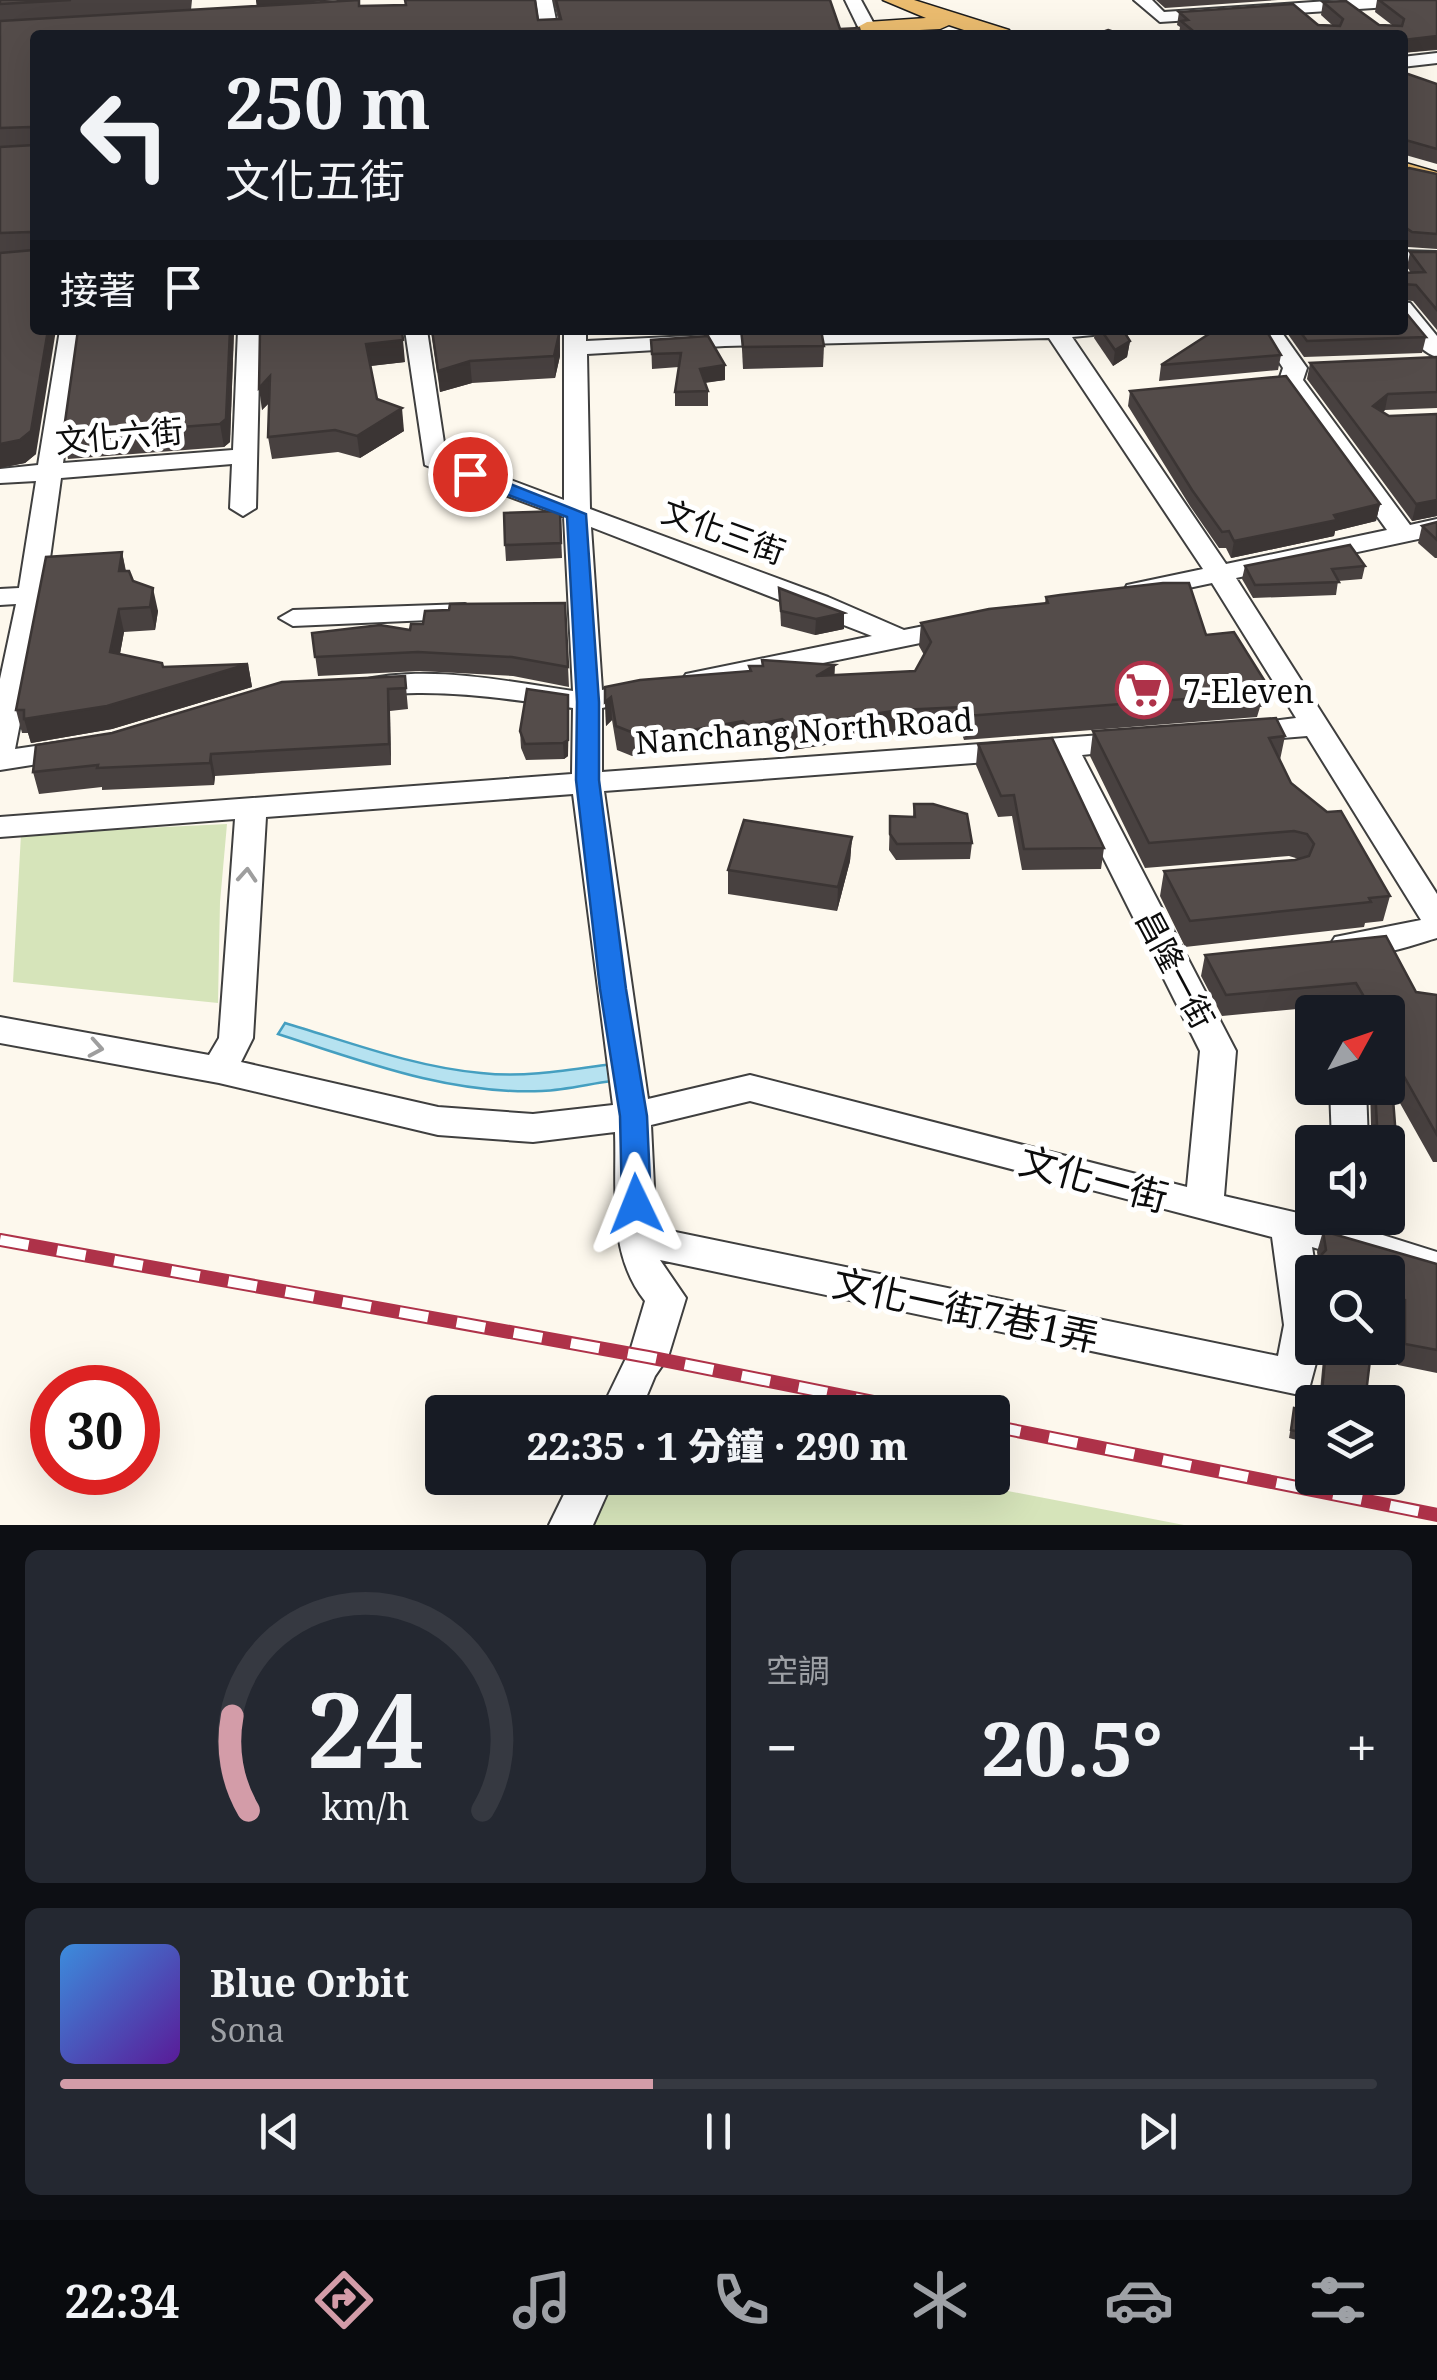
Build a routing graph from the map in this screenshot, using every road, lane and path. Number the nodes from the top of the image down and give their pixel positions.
1 (544, 0) edge
2 (853, 0) edge
3 (893, 0) edge
4 (1142, 0) edge
5 (1194, 0) edge
6 (1423, 0) edge
7 (1290, 4) edge
8 (1348, 4) junction
9 (1437, 8) edge
10 (1210, 15) junction
11 (956, 21) junction
12 (1376, 25) edge
13 (1317, 26) edge
14 (549, 30) edge
15 (868, 30) edge
16 (885, 30) edge
17 (985, 30) edge
18 (1226, 30) edge
19 (1408, 256) edge
20 (1437, 258) edge
21 (1408, 309) edge
22 (1437, 309) edge
23 (1408, 318) edge
24 (70, 335) edge
25 (249, 335) edge
26 (417, 335) edge
27 (896, 335) edge
28 (1069, 335) edge
29 (1273, 335) edge
30 (575, 339) edge
31 (1431, 359) edge
32 (1300, 372) junction
33 (1266, 384) edge
34 (244, 456) junction
35 (51, 473) junction
36 (0, 476) edge
37 (242, 508) dead end
38 (577, 514) junction
39 (1437, 527) edge
40 (1405, 536) junction
41 (1220, 574) junction
42 (31, 595) junction
43 (0, 596) edge
44 (1108, 597) edge
45 (582, 606) junction
46 (548, 608) edge
47 (495, 611) edge
48 (294, 618) dead end
49 (977, 623) edge
50 (902, 638) junction
51 (341, 689) edge
52 (588, 702) junction
53 (1314, 726) junction
54 (1218, 734) edge
55 (1160, 739) edge
56 (97, 745) edge
57 (1063, 747) junction
58 (0, 750) edge
59 (0, 761) edge
60 (587, 780) junction
61 (251, 806) junction
62 (0, 826) edge
63 (1165, 881) edge
64 (1130, 884) junction
65 (1437, 924) edge
66 (1313, 948) edge
67 (1216, 958) edge
68 (1177, 966) junction
69 (0, 1030) edge
70 (219, 1070) junction
71 (633, 1116) junction
72 (1204, 1206) junction
73 (1290, 1226) junction
74 (1295, 1226) edge
75 (1367, 1235) edge
76 (637, 1240) junction
77 (1437, 1268) edge
78 (627, 1395) edge
79 (585, 1495) edge
80 (571, 1525) edge

1 - 14 street
2 - 15 street
3 - 11 main road
4 - 10 street
5 - 10 street
6 - 8 street
6 - 9 street
7 - 8 street
7 - 10 street
7 - 13 street
8 - 12 street
10 - 18 street
11 - 16 main road
11 - 17 main road
19 - 20 street
21 - 22 street
23 - 31 street
24 - 35 street
25 - 34 street
26 - 38 street, 文化三街
27 - 30 street
28 - 41 street
29 - 32 street
30 - 38 street
32 - 33 street
32 - 40 street
34 - 35 street, 文化六街
34 - 37 street
35 - 36 street, 文化六街
35 - 42 street
38 - 45 street
38 - 50 street, 文化三街
39 - 40 street
40 - 41 street
41 - 44 street
41 - 53 street
42 - 43 street
42 - 58 street
45 - 46 street
45 - 52 street
47 - 48 street
49 - 50 street
50 - 52 street
51 - 52 street
52 - 60 street
53 - 54 street
53 - 65 street
55 - 57 street, Nanchang North Road
56 - 59 street
57 - 60 street, Nanchang North Road
57 - 64 street, 昌隆一街
60 - 61 street, Nanchang North Road
60 - 71 street
61 - 62 street, Nanchang North Road
70 -> 61 street
63 - 64 street
64 - 68 street, 昌隆一街
65 - 66 street
67 - 68 street
68 - 72 street, 昌隆一街
69 -> 70 street
70 - 71 street
71 - 72 street, 文化一街
71 - 76 street
72 - 73 street, 文化一街
73 - 74 street, 文化一街
73 - 76 street, 文化一街7巷1弄
75 - 77 street, 文化一街
76 - 78 street
79 - 80 street

